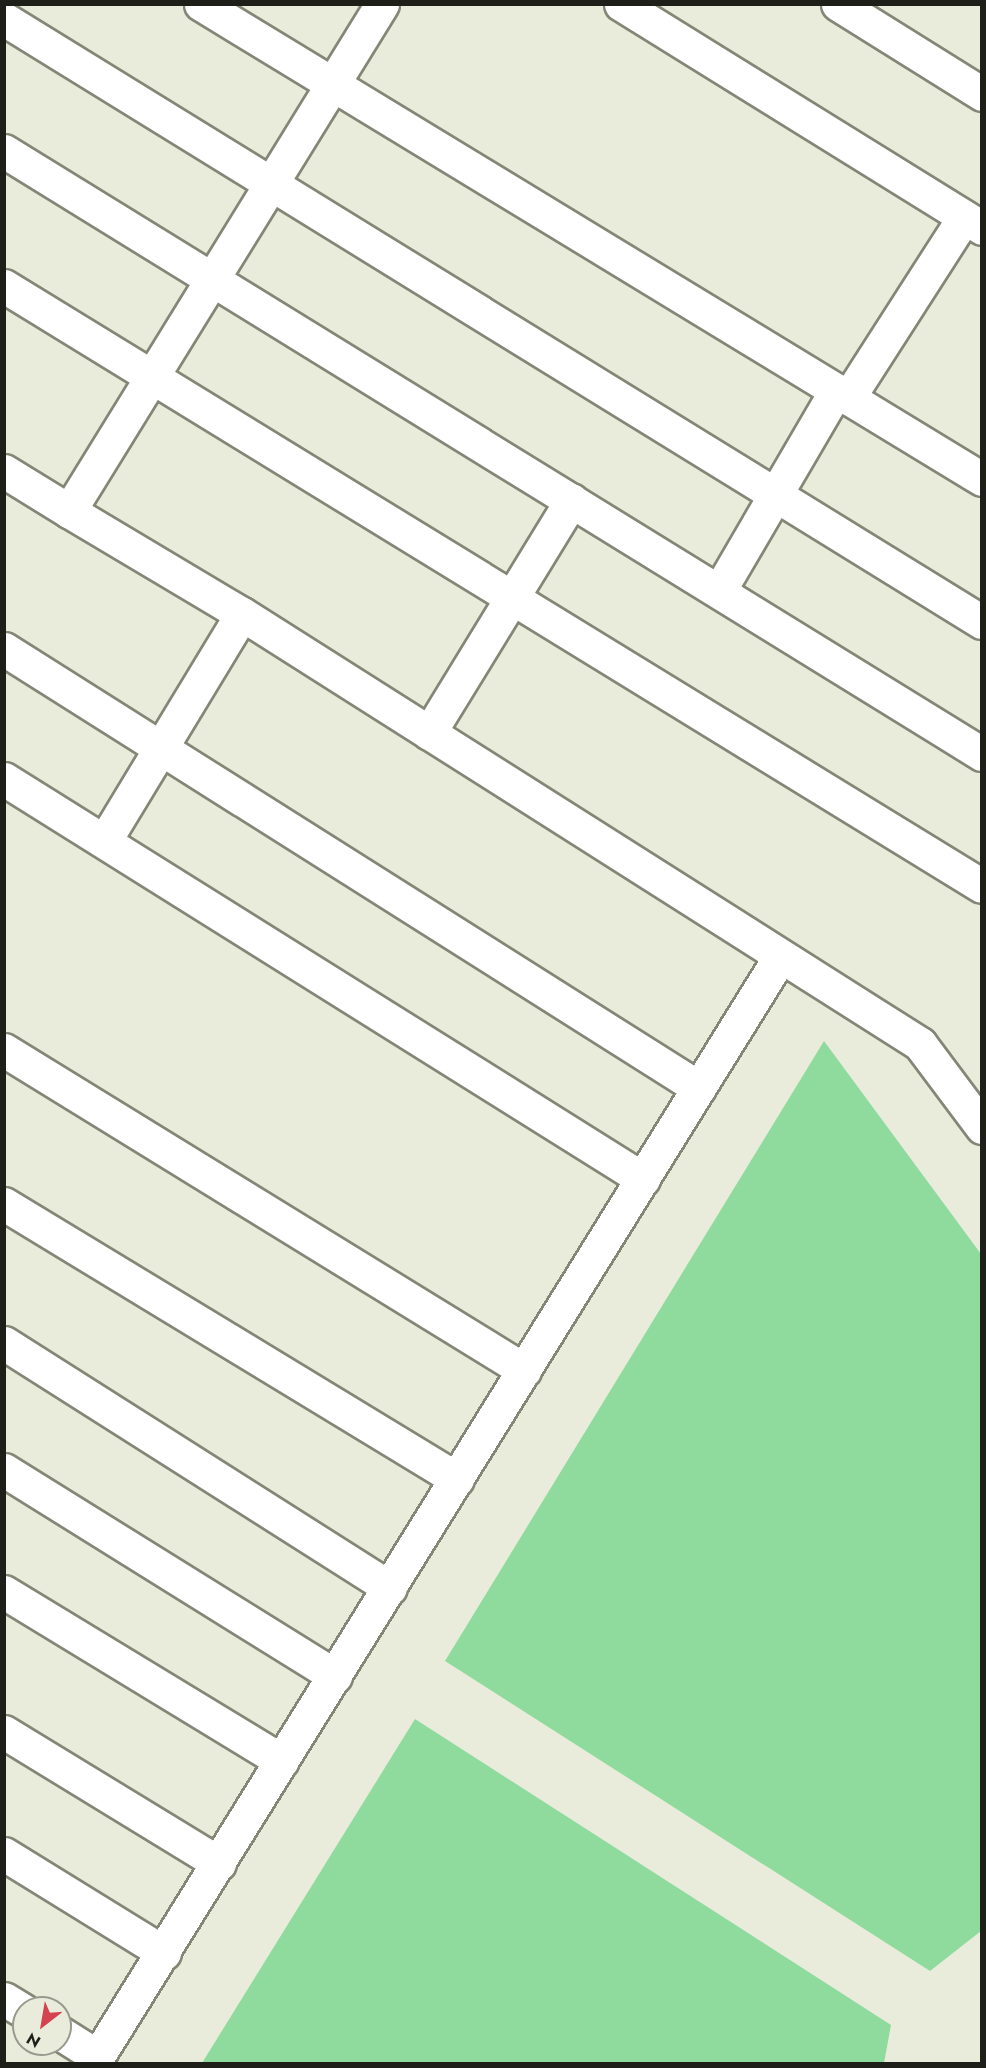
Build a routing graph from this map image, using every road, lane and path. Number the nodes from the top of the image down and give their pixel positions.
1 (201, 4) edge
2 (382, 4) edge
3 (621, 4) edge
4 (838, 4) edge
5 (4, 19) edge
6 (332, 86) junction
7 (981, 94) edge
8 (4, 151) edge
9 (271, 184) junction
10 (973, 222) edge
11 (212, 278) junction
12 (4, 286) edge
13 (152, 376) junction
14 (842, 395) junction
15 (4, 471) edge
16 (981, 479) edge
17 (775, 495) junction
18 (572, 500) junction
19 (69, 511) junction
20 (719, 591) junction
21 (513, 598) junction
22 (242, 614) junction
23 (981, 622) edge
24 (4, 649) edge
25 (429, 733) junction
26 (161, 747) junction
27 (981, 754) edge
28 (4, 779) edge
29 (105, 840) junction
30 (981, 886) edge
31 (780, 957) junction
32 (4, 1050) edge
33 (699, 1088) junction
34 (981, 1127) edge
35 (644, 1179) junction
36 (4, 1204) edge
37 (4, 1343) edge
38 (524, 1370) junction
39 (4, 1470) edge
40 (457, 1479) junction
41 (390, 1588) junction
42 (4, 1592) edge
43 (335, 1676) junction
44 (4, 1732) edge
45 (282, 1761) junction
46 (4, 1854) edge
47 (219, 1863) junction
48 (164, 1953) junction
49 (72, 2042) edge
50 (95, 2060) edge

1 - 6 street
2 - 6 street
3 - 10 street
4 - 7 street
5 - 9 street
6 - 9 street
6 - 14 street
8 - 11 street
9 - 11 street
9 - 17 street
10 - 14 street
11 - 13 street
11 - 18 street
12 - 13 street
13 - 19 street
13 - 21 street
14 - 16 street
14 - 17 street
15 - 19 street
17 - 20 street
17 - 23 street
18 - 20 street
18 - 21 street
19 - 22 street
20 - 27 street
21 - 25 street
21 - 30 street
22 - 25 street
22 - 26 street
24 - 26 street
25 - 31 street
26 - 29 street
26 - 33 street
28 - 29 street
29 - 35 street
31 - 33 street
31 - 34 street
32 - 38 street
33 - 35 street
35 - 38 street
36 - 40 street
37 - 41 street
38 - 40 street
39 - 43 street
40 - 41 street
41 - 43 street
42 - 45 street
43 - 45 street
44 - 47 street
45 - 47 street
46 - 48 street
47 - 48 street
48 - 50 street
49 - 50 street

